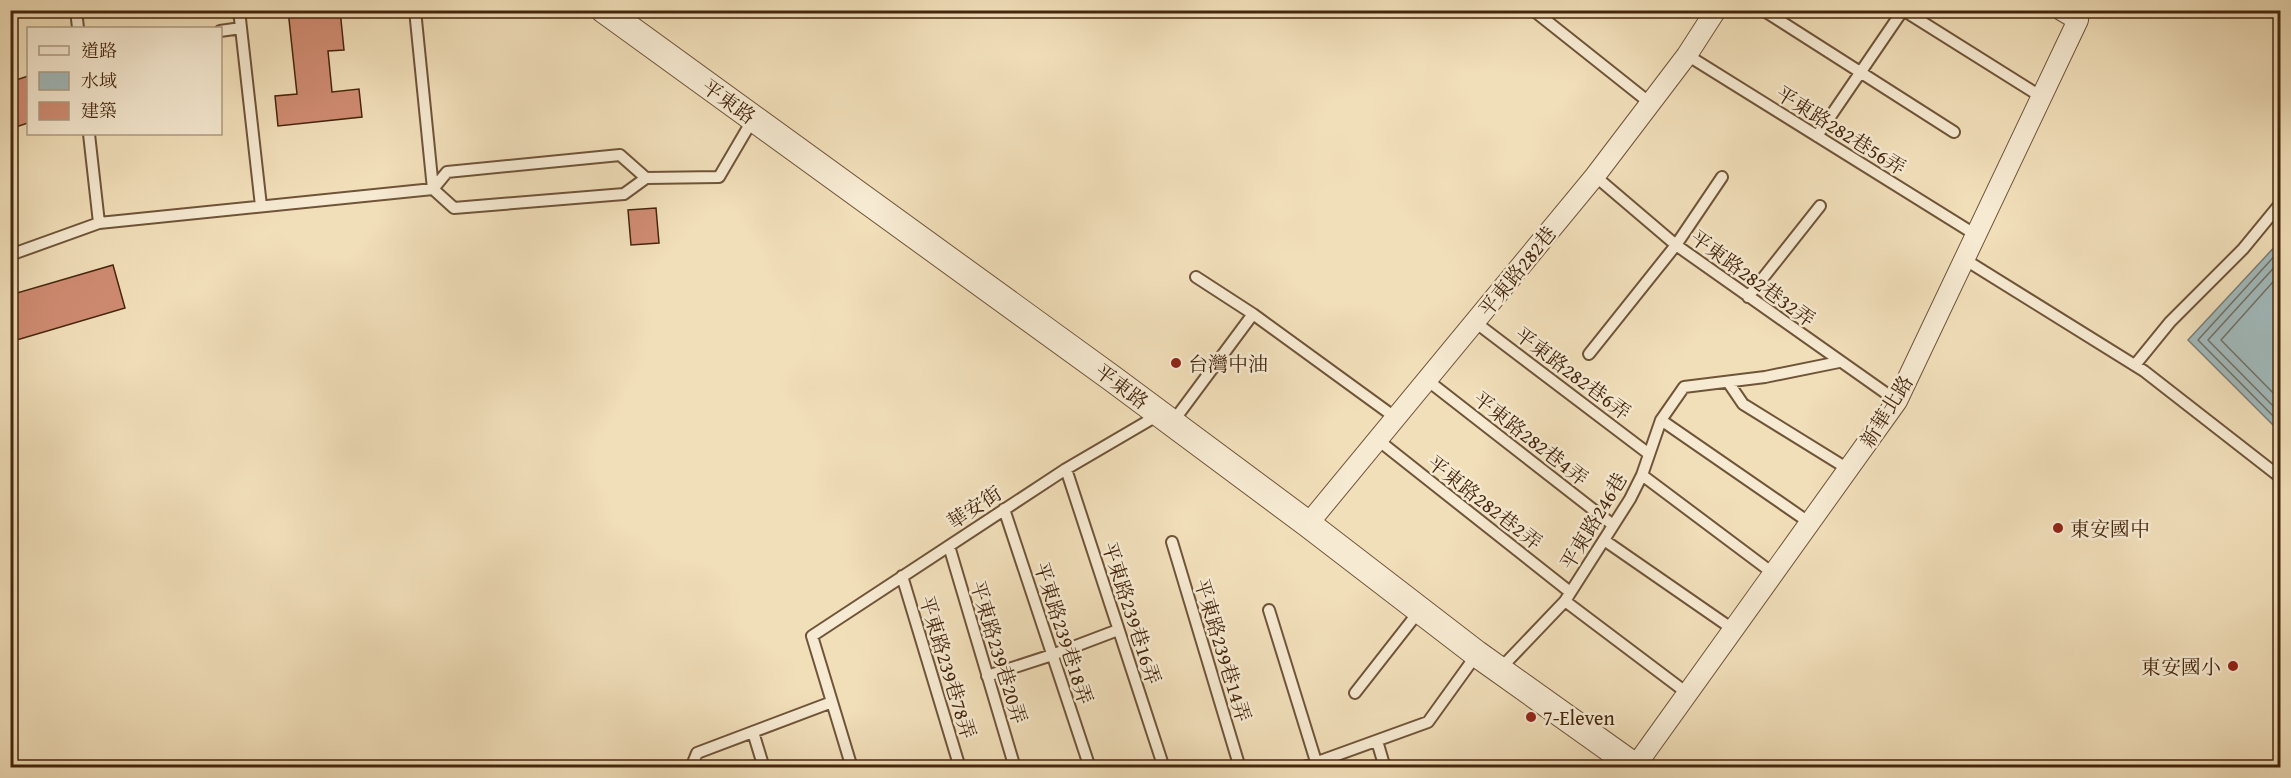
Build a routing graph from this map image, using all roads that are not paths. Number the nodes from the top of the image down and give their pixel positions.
1 (76, 10) edge
2 (239, 10) edge
3 (415, 10) edge
4 (604, 10) edge
5 (1533, 10) edge
6 (1716, 10) edge
7 (1763, 10) edge
8 (1903, 10) edge
9 (2061, 10) edge
10 (78, 27) edge
11 (241, 28) junction
12 (222, 31) edge
13 (1687, 55) junction
14 (1861, 71) junction
15 (2040, 96) junction
16 (1650, 103) junction
17 (753, 119) junction
18 (1954, 132) dead end
19 (89, 135) edge
20 (1816, 136) junction
21 (1595, 176) junction
22 (1722, 177) dead end
23 (646, 178) junction
24 (433, 189) junction
25 (2280, 204) edge
26 (261, 206) junction
27 (1820, 206) dead end
28 (99, 223) junction
29 (1976, 235) junction
30 (1676, 245) junction
31 (10, 255) edge
32 (1964, 259) junction
33 (1196, 277) dead end
34 (1748, 297) junction
35 (1253, 314) junction
36 (1475, 322) junction
37 (1589, 354) dead end
38 (1839, 362) junction
39 (2135, 365) junction
40 (1427, 380) junction
41 (1728, 381) junction
42 (1897, 400) junction
43 (1166, 418) junction
44 (1396, 418) junction
45 (1660, 420) junction
46 (1378, 440) junction
47 (1649, 454) junction
48 (1066, 469) junction
49 (1848, 469) junction
50 (1642, 475) junction
51 (2280, 477) edge
52 (1004, 510) junction
53 (1810, 523) junction
54 (1308, 524) junction
55 (1613, 525) junction
56 (1604, 540) junction
57 (1172, 542) dead end
58 (949, 546) junction
59 (1774, 574) junction
60 (902, 576) junction
61 (1568, 597) junction
62 (1269, 610) dead end
63 (1420, 610) junction
64 (1118, 630) junction
65 (1734, 630) junction
66 (1477, 654) junction
67 (1052, 655) junction
68 (1500, 669) junction
69 (987, 676) junction
70 (1355, 693) dead end
71 (1687, 693) junction
72 (832, 702) junction
73 (753, 732) junction
74 (1377, 741) junction
75 (1318, 765) edge
76 (1635, 767) edge
77 (690, 768) edge
78 (764, 768) edge
79 (852, 768) edge
80 (960, 768) edge
81 (1015, 768) edge
82 (1090, 768) edge
83 (1164, 768) edge
84 (1240, 768) edge
85 (1301, 768) edge
86 (1385, 768) edge

1 - 10 lane
2 - 11 lane
3 - 24 lane
4 - 17 street, 平東路
5 - 16 lane
6 - 13 street, 平東路282巷
7 - 14 lane
8 - 14 lane
8 - 15 lane
9 - 15 street, 新華北路
11 - 12 lane
11 - 26 lane
13 - 16 street, 平東路282巷
13 - 20 lane, 平東路282巷56弄
14 - 18 lane
14 - 20 lane
15 - 29 street, 新華北路
16 - 21 street, 平東路282巷
17 - 23 lane
17 - 43 street, 平東路
19 - 28 lane
20 - 29 lane, 平東路282巷56弄
21 - 30 lane, 平東路282巷32弄
21 - 36 street, 平東路282巷
22 - 30 lane
23 - 24 lane
23 - 24 lane
24 - 26 lane
25 - 39 lane
26 - 28 lane
27 - 34 lane
28 - 31 lane
29 - 32 street, 新華北路
30 - 34 lane, 平東路282巷32弄
30 - 37 lane
32 - 39 lane
32 - 42 street, 新華北路
33 - 35 lane
34 - 38 lane, 平東路282巷32弄
35 - 43 lane
35 - 44 lane
36 - 40 street, 平東路282巷
36 - 47 lane, 平東路282巷6弄
38 - 41 lane, 平東路246巷
38 - 42 lane, 平東路282巷32弄
39 - 51 lane
40 - 44 street, 平東路282巷
40 - 55 lane, 平東路282巷4弄
41 - 45 lane, 平東路246巷
41 - 49 lane
42 - 49 street, 新華北路
43 - 48 lane, 華安街
43 - 54 street, 平東路
44 - 46 street, 平東路282巷
45 - 47 lane, 平東路246巷
45 - 53 lane
46 - 54 street, 平東路282巷
46 - 61 lane, 平東路282巷2弄
47 - 50 lane, 平東路246巷
48 - 52 lane, 華安街
48 - 64 lane, 平東路239巷16弄
49 - 53 street, 新華北路
50 - 55 lane, 平東路246巷
50 - 59 lane
52 - 58 lane, 華安街
52 - 67 lane, 平東路239巷18弄
53 - 59 street, 新華北路
54 - 63 street, 平東路
55 - 56 lane, 平東路246巷
56 - 61 lane, 平東路246巷
56 - 65 lane
57 - 84 lane, 平東路239巷14弄
58 - 60 lane, 華安街
58 - 69 lane, 平東路239巷20弄
59 - 65 street, 新華北路
60 - 72 lane, 華安街
60 - 80 lane, 平東路239巷78弄
61 - 68 lane, 平東路246巷
61 - 71 lane, 平東路282巷2弄
62 - 75 lane
63 - 66 street, 平東路
63 - 70 lane
64 - 67 lane
64 - 83 lane, 平東路239巷16弄
65 - 71 street, 新華北路
66 - 68 street, 平東路
66 - 74 lane
67 - 69 lane
67 - 82 lane, 平東路239巷18弄
68 - 76 street, 平東路
69 - 81 lane, 平東路239巷20弄
71 - 76 street, 新華北路
72 - 73 lane
72 - 79 lane
73 - 77 lane
73 - 78 lane
74 - 75 lane
74 - 86 lane
75 - 85 lane

